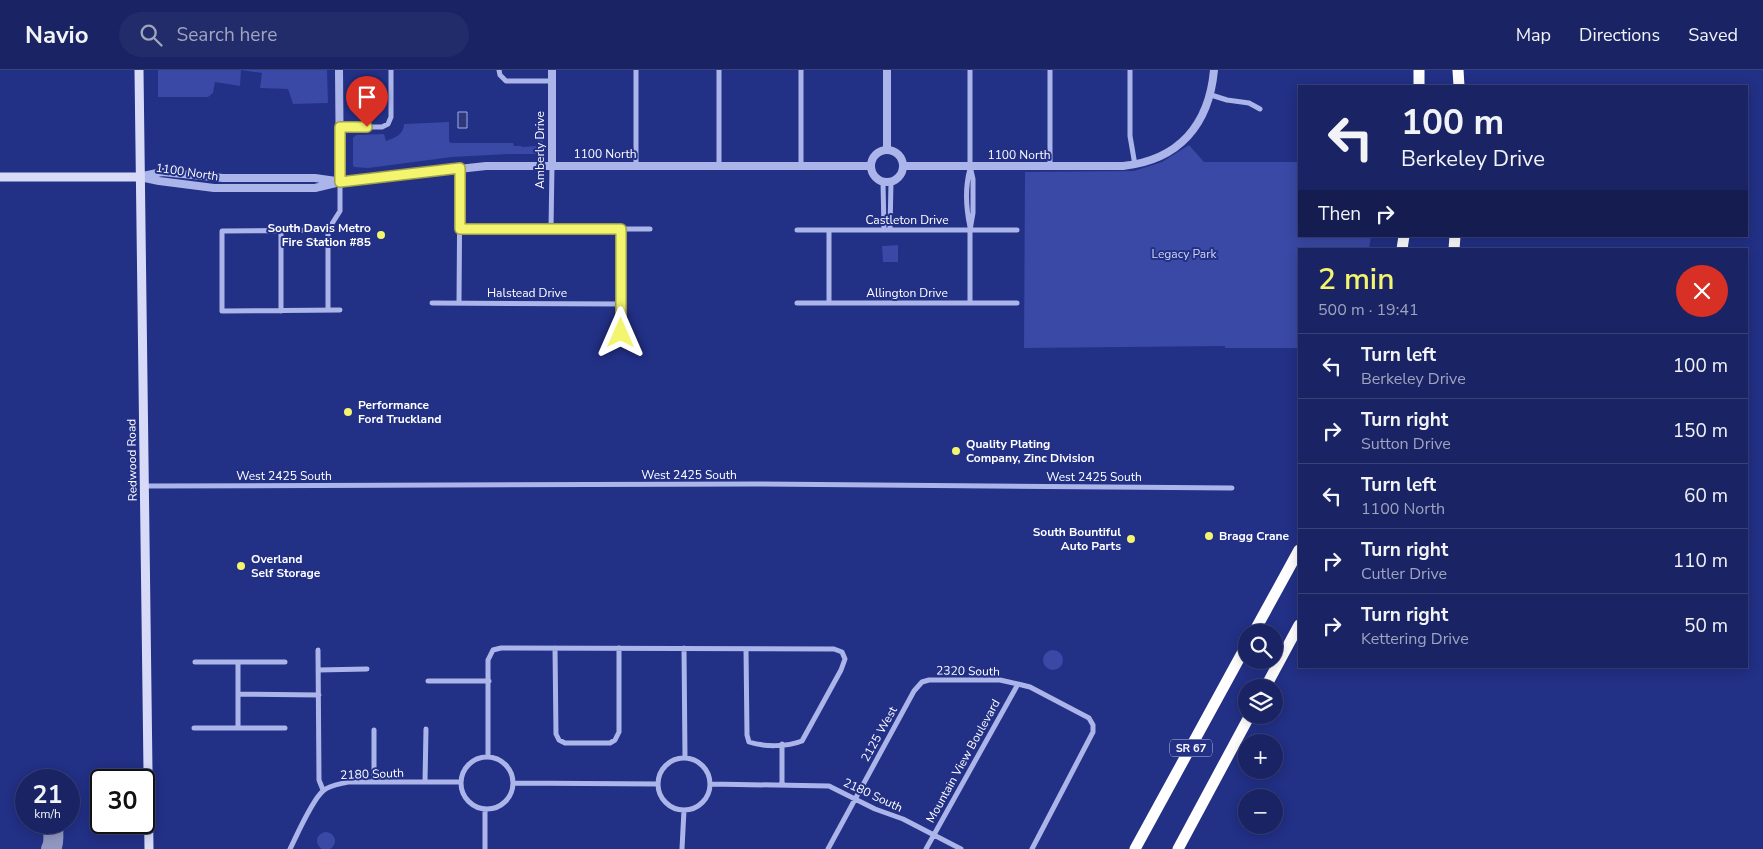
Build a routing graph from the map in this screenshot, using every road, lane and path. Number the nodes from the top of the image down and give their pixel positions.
1 (139, 70) edge
2 (339, 70) edge
3 (391, 70) edge
4 (499, 70) edge
5 (552, 70) edge
6 (636, 70) edge
7 (719, 70) edge
8 (802, 70) edge
9 (887, 70) edge
10 (970, 70) edge
11 (1050, 70) edge
12 (1130, 70) edge
13 (1214, 70) edge
14 (1419, 70) edge
15 (1458, 70) edge
16 (552, 81) junction
17 (1419, 85) edge
18 (1460, 85) edge
19 (1210, 95) junction
20 (1260, 110) dead end
21 (340, 127) junction
22 (887, 150) junction
23 (1135, 164) junction
24 (552, 166) junction
25 (636, 166) junction
26 (719, 166) junction
27 (802, 166) junction
28 (871, 166) junction
29 (903, 166) junction
30 (970, 166) junction
31 (1050, 166) junction
32 (460, 168) junction
33 (0, 177) edge
34 (140, 177) junction
35 (340, 182) junction
36 (887, 182) junction
37 (460, 229) junction
38 (551, 229) junction
39 (621, 229) junction
40 (650, 229) dead end
41 (281, 230) junction
42 (328, 230) junction
43 (797, 230) dead end
44 (829, 230) junction
45 (887, 230) junction
46 (970, 230) junction
47 (1017, 230) dead end
48 (432, 303) dead end
49 (459, 303) junction
50 (796, 303) dead end
51 (829, 303) junction
52 (970, 303) junction
53 (1017, 303) dead end
54 (621, 304) junction
55 (328, 310) junction
56 (340, 310) dead end
57 (282, 311) junction
58 (621, 333) dead end
59 (146, 486) junction
60 (1232, 488) dead end
61 (1298, 552) edge
62 (1258, 624) edge
63 (1298, 627) edge
64 (555, 648) junction
65 (619, 648) junction
66 (684, 648) junction
67 (746, 649) junction
68 (318, 650) dead end
69 (1238, 661) edge
70 (195, 662) dead end
71 (238, 662) junction
72 (285, 662) dead end
73 (367, 669) dead end
74 (318, 670) junction
75 (1270, 679) edge
76 (428, 681) dead end
77 (489, 681) junction
78 (922, 682) joint
79 (1018, 684) junction
80 (238, 694) junction
81 (319, 695) junction
82 (1245, 724) edge
83 (194, 728) dead end
84 (238, 728) junction
85 (285, 728) dead end
86 (426, 729) dead end
87 (374, 730) dead end
88 (782, 744) junction
89 (488, 757) junction
90 (685, 757) junction
91 (374, 782) junction
92 (425, 782) junction
93 (461, 782) junction
94 (513, 782) junction
95 (658, 784) junction
96 (711, 784) junction
97 (782, 785) junction
98 (323, 790) junction
99 (856, 798) junction
100 (485, 809) junction
101 (684, 810) junction
102 (934, 835) junction
103 (149, 849) edge
104 (290, 849) edge
105 (485, 849) edge
106 (682, 849) edge
107 (828, 849) edge
108 (926, 849) edge
109 (961, 849) edge
110 (1032, 849) edge
111 (1136, 849) edge
112 (1178, 849) edge

1 - 34 main road, Redwood Road
2 - 21 street
3 - 21 street
4 - 16 street
5 - 16 street, Amberly Drive
6 - 25 street
7 - 26 street
8 - 27 street
9 - 22 street
10 - 30 street
11 - 31 street
12 - 23 street
13 - 19 street, 1100 North
14 - 17 highway
15 - 18 highway
16 - 24 street, Amberly Drive
19 - 20 street
19 - 23 street, 1100 North
21 - 35 street
22 - 28 street
22 - 29 street
23 - 31 street, 1100 North
24 - 25 street, 1100 North
24 - 32 street, 1100 North
24 - 38 street, Amberly Drive
25 - 26 street, 1100 North
26 - 27 street, 1100 North
27 - 28 street, 1100 North
28 - 36 street
29 - 30 street, 1100 North
29 - 36 street
30 - 31 street, 1100 North
30 - 46 street
32 - 35 street, 1100 North
32 - 37 street
33 - 34 main road
34 - 35 street, 1100 North
34 - 59 main road, Redwood Road
35 - 42 street
36 - 45 street
37 - 38 street
37 - 49 street
38 - 39 street
39 - 40 street
39 - 54 street
41 - 42 street
41 - 57 street
41 - 57 street
42 - 55 street
43 - 44 street, Castleton Drive
44 - 45 street, Castleton Drive
44 - 51 street
45 - 46 street, Castleton Drive
46 - 47 street, Castleton Drive
46 - 52 street
48 - 49 street, Halstead Drive
49 - 54 street, Halstead Drive
50 - 51 street, Allington Drive
51 - 52 street, Allington Drive
52 - 53 street, Allington Drive
54 - 58 street
55 - 56 street
55 - 57 street
59 - 60 street, West 2425 South
59 - 103 main road, Redwood Road
61 - 62 highway
63 - 75 highway
64 - 65 street
64 - 65 street
64 - 77 street
65 - 66 street
66 - 67 street
66 - 90 street
67 - 88 street
67 - 88 street
68 - 74 street
69 - 111 highway, SR 67
70 - 71 street
71 - 72 street
71 - 80 street
73 - 74 street
74 - 81 street
76 - 77 street
77 - 89 street
78 - 79 street, 2320 South
78 - 99 street, 2125 West
79 - 102 street, Mountain View Boulevard
79 - 110 street, 2320 South
80 - 81 street
80 - 84 street
81 - 98 street
82 - 112 highway, SR 67
83 - 84 street
84 - 85 street
86 - 92 street
87 - 91 street
88 - 97 street
89 - 93 street
89 - 94 street
90 - 95 street
90 - 96 street
91 - 92 street, 2180 South
91 - 98 street, 2180 South
92 - 93 street, 2180 South
93 - 100 street
94 - 95 street
94 - 100 street
95 - 101 street
96 - 97 street, 2180 South
96 - 101 street
97 - 99 street, 2180 South
98 - 104 street
99 - 102 street, 2180 South
99 - 107 street, 2125 West
100 - 105 street
101 - 106 street
102 - 108 street, Mountain View Boulevard
102 - 109 street, 2180 South

